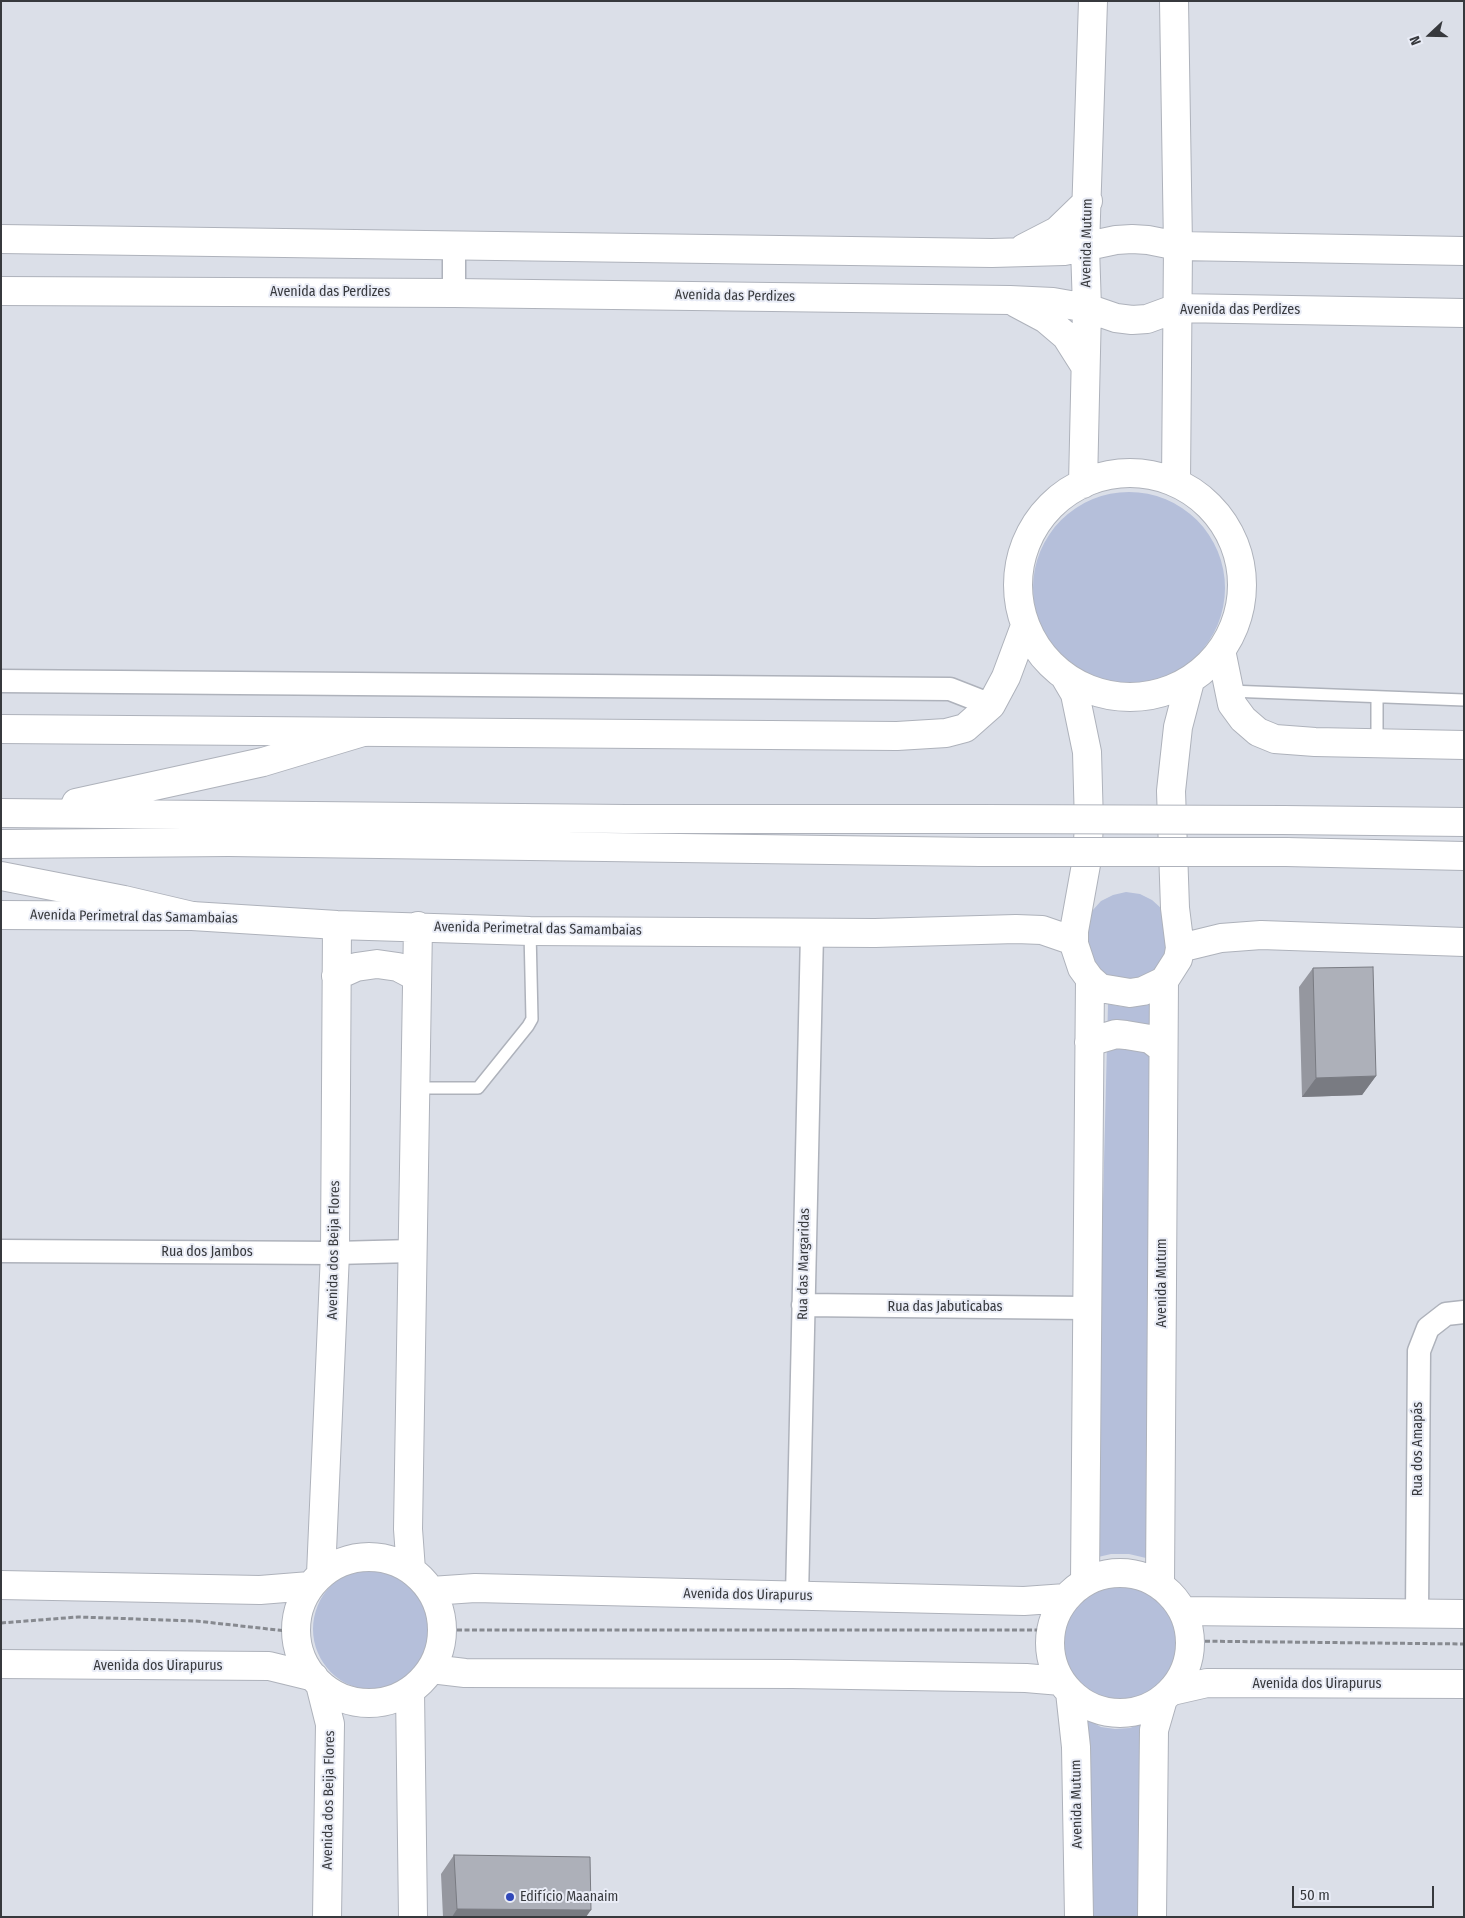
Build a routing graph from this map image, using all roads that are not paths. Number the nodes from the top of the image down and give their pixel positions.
1 (1093, 1) edge
2 (1174, 1) edge
3 (1088, 201) junction
4 (1, 239) edge
5 (454, 244) junction
6 (1178, 246) junction
7 (1085, 247) junction
8 (1019, 251) junction
9 (1464, 251) edge
10 (1, 291) edge
11 (454, 293) junction
12 (1010, 300) junction
13 (1087, 308) junction
14 (1177, 308) junction
15 (1464, 313) edge
16 (1085, 366) junction
17 (1176, 483) junction
18 (1083, 484) junction
19 (1025, 626) junction
20 (1221, 650) junction
21 (1066, 677) junction
22 (1, 681) edge
23 (1190, 681) junction
24 (1227, 691) junction
25 (1377, 698) junction
26 (1464, 700) edge
27 (991, 705) junction
28 (1, 729) edge
29 (363, 732) junction
30 (1377, 743) junction
31 (1464, 745) edge
32 (1, 813) edge
33 (28, 813) junction
34 (1464, 822) edge
35 (1, 844) edge
36 (1464, 856) edge
37 (1, 876) edge
38 (1, 915) edge
39 (192, 916) junction
40 (337, 925) junction
41 (418, 926) junction
42 (530, 931) junction
43 (812, 933) junction
44 (1074, 941) junction
45 (1464, 942) edge
46 (1180, 948) junction
47 (336, 976) junction
48 (417, 977) junction
49 (1090, 979) junction
50 (1164, 981) junction
51 (1089, 1042) junction
52 (1163, 1049) junction
53 (415, 1088) junction
54 (1, 1251) edge
55 (413, 1251) junction
56 (335, 1253) junction
57 (803, 1306) junction
58 (1086, 1308) junction
59 (1464, 1312) edge
60 (411, 1570) junction
61 (316, 1580) junction
62 (1160, 1584) junction
63 (1, 1585) edge
64 (1075, 1590) junction
65 (431, 1591) junction
66 (797, 1596) junction
67 (1183, 1611) junction
68 (1417, 1613) junction
69 (1464, 1614) edge
70 (1, 1664) edge
71 (431, 1669) junction
72 (317, 1681) junction
73 (1464, 1684) edge
74 (1066, 1686) junction
75 (410, 1690) junction
76 (1168, 1695) junction
77 (328, 1917) edge
78 (413, 1917) edge
79 (1079, 1917) edge
80 (1152, 1917) edge

1 - 3 main road, Avenida Mutum
2 - 6 main road
3 - 7 main road, Avenida Mutum
3 - 8 main road
4 - 5 main road
5 - 8 main road
5 - 11 street
6 - 7 main road
6 - 9 main road
6 - 14 main road
7 - 8 main road
7 - 13 main road, Avenida Mutum
10 - 11 main road, Avenida das Perdizes
11 - 12 main road, Avenida das Perdizes
12 - 13 main road, Avenida das Perdizes
12 - 16 main road
13 - 14 main road, Avenida das Perdizes
13 - 16 main road, Avenida Mutum
14 - 15 main road, Avenida das Perdizes
14 - 17 main road
16 - 18 main road, Avenida Mutum
17 - 18 main road
17 - 20 main road
18 - 19 main road
19 - 21 main road
19 - 27 main road
20 - 23 main road
20 - 24 main road
21 - 23 main road
21 - 44 main road
22 - 27 street
23 - 46 main road
24 - 25 lane
24 - 30 main road
25 - 26 lane
25 - 30 lane
27 - 29 main road
28 - 29 main road
29 - 33 main road
30 - 31 main road
32 - 33 main road
33 - 34 main road, bridge
35 - 36 main road, bridge
37 - 39 main road
38 - 39 main road, Avenida Perimetral das Samambaias
39 - 40 main road, Avenida Perimetral das Samambaias
40 - 41 main road, Avenida Perimetral das Samambaias
40 - 47 main road, Avenida dos Beija Flores
41 - 42 main road, Avenida Perimetral das Samambaias
41 - 48 main road
42 - 43 main road, Avenida Perimetral das Samambaias
42 - 53 lane
43 - 44 main road, Avenida Perimetral das Samambaias
43 - 57 street, Rua das Margaridas
44 - 49 main road
45 - 46 main road
46 - 50 main road
47 - 48 main road
47 - 56 main road, Avenida dos Beija Flores
48 - 53 main road
49 - 50 main road
49 - 51 main road
50 - 52 main road, Avenida Mutum
51 - 52 main road
51 - 58 main road
52 - 62 main road, Avenida Mutum
53 - 55 main road
54 - 56 street, Rua dos Jambos
55 - 56 street, Rua dos Jambos
55 - 60 main road
56 - 61 main road, Avenida dos Beija Flores
57 - 58 street, Rua das Jabuticabas
57 - 66 street, Rua das Margaridas
58 - 64 main road
59 - 68 street, Rua dos Amapás
60 - 61 main road
60 - 65 main road
61 - 63 main road
61 - 72 main road
62 - 64 main road
62 - 67 main road
64 - 66 main road, Avenida dos Uirapurus
64 - 74 main road
65 - 66 main road, Avenida dos Uirapurus
65 - 71 main road
67 - 68 main road
67 - 76 main road
68 - 69 main road
70 - 72 main road, Avenida dos Uirapurus
71 - 74 main road
71 - 75 main road
72 - 75 main road
72 - 77 main road, Avenida dos Beija Flores
73 - 76 main road, Avenida dos Uirapurus
74 - 76 main road
74 - 79 main road, Avenida Mutum
75 - 78 main road
76 - 80 main road

